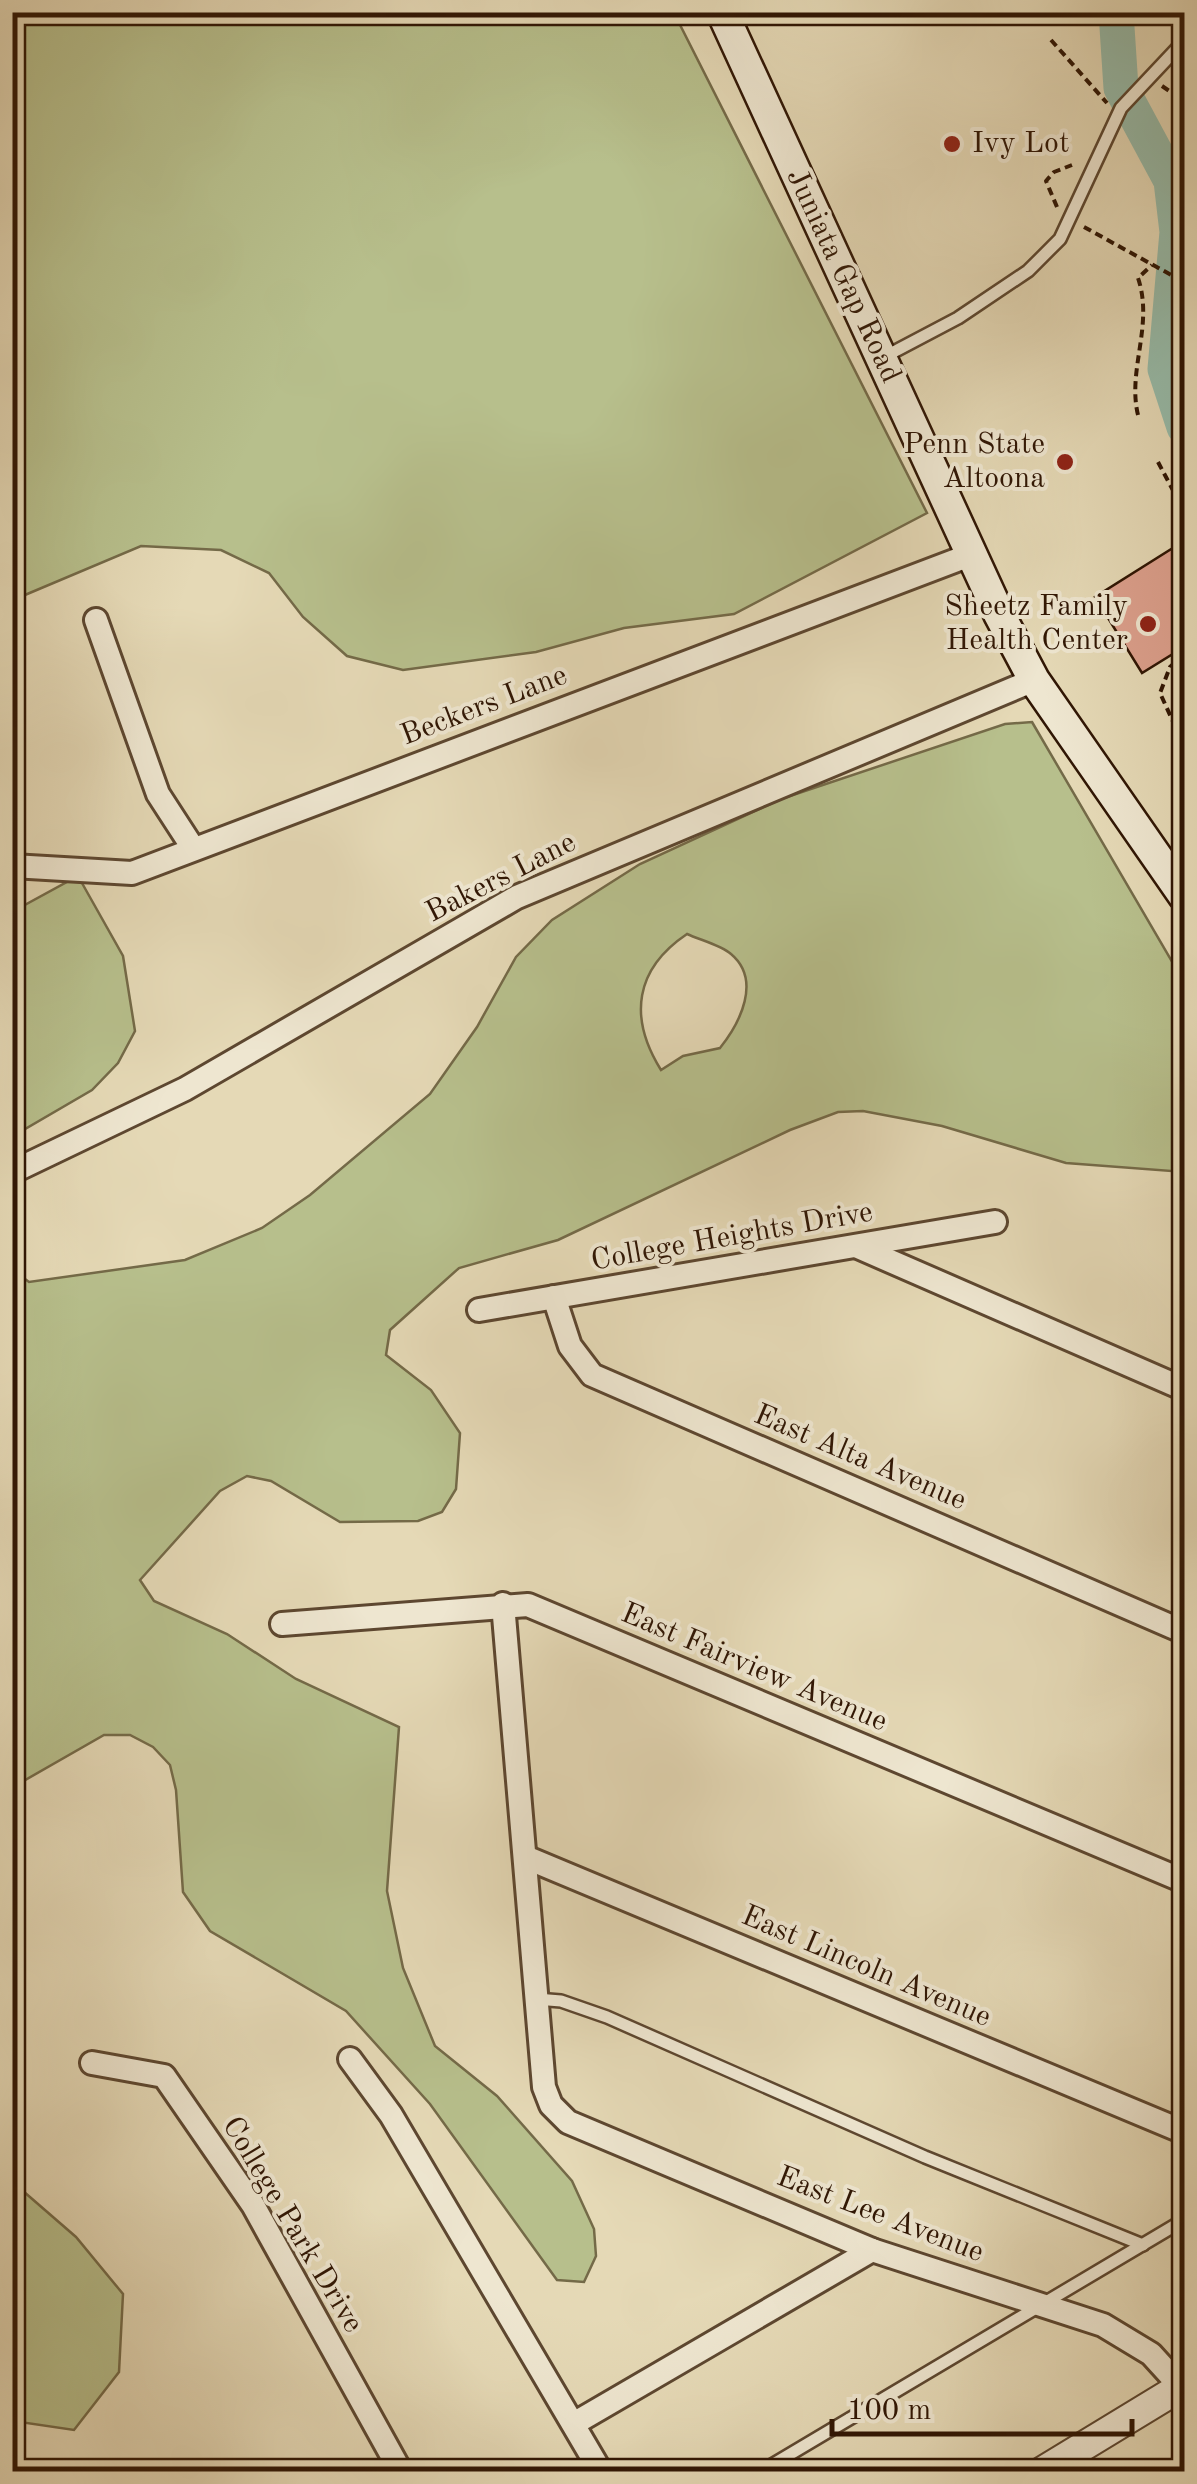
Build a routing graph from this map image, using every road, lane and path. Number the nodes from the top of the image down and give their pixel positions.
1 (722, 12) edge
2 (1051, 40) dead end
3 (1184, 41) edge
4 (1158, 83) dead end
5 (1184, 101) edge
6 (1115, 107) junction
7 (1064, 142) dead end
8 (1047, 148) dead end
9 (1072, 165) dead end
10 (1063, 214) dead end
11 (1080, 225) dead end
12 (1155, 266) junction
13 (1184, 282) edge
14 (1179, 301) dead end
15 (882, 358) junction
16 (1184, 388) edge
17 (1138, 415) dead end
18 (1158, 462) dead end
19 (1184, 511) edge
20 (970, 555) junction
21 (96, 620) dead end
22 (1184, 654) edge
23 (1034, 680) junction
24 (1181, 739) dead end
25 (192, 848) junction
26 (12, 866) edge
27 (1184, 896) edge
28 (14, 1172) edge
29 (995, 1222) dead end
30 (858, 1247) junction
31 (554, 1297) junction
32 (479, 1310) dead end
33 (1184, 1389) edge
34 (503, 1604) junction
35 (282, 1624) dead end
36 (1184, 1632) edge
37 (525, 1857) junction
38 (1184, 1882) edge
39 (536, 1999) junction
40 (350, 2059) dead end
41 (92, 2063) dead end
42 (1184, 2132) edge
43 (1184, 2220) edge
44 (1143, 2245) junction
45 (872, 2250) junction
46 (1041, 2305) junction
47 (1183, 2386) edge
48 (575, 2423) junction
49 (1058, 2467) edge
50 (401, 2472) edge
51 (601, 2472) edge
52 (760, 2472) edge

1 - 15 main road, Juniata Gap Road
2 - 6 path
3 - 6 lane
4 - 5 path
6 - 15 lane
7 - 8 path
9 - 10 path
11 - 12 path
12 - 13 path
12 - 17 path
14 - 16 path
15 - 20 main road, Juniata Gap Road
18 - 19 path
20 - 23 main road, Juniata Gap Road
20 - 25 street, Beckers Lane
21 - 25 street
22 - 24 path
23 - 27 main road, Juniata Gap Road
23 - 28 street, Bakers Lane
25 - 26 street, Beckers Lane
29 - 30 street, College Heights Drive
30 - 31 street, College Heights Drive
30 - 33 street
31 - 32 street, College Heights Drive
31 - 36 street, East Alta Avenue
34 - 35 street, East Fairview Avenue
34 - 37 street
34 - 38 street, East Fairview Avenue
37 - 39 street
37 - 42 street, East Lincoln Avenue
39 - 44 lane
39 - 45 street, East Lee Avenue
40 - 48 street
41 - 50 street, College Park Drive
43 - 44 lane
44 - 46 lane
45 - 46 street, East Lee Avenue
45 - 48 street
46 - 47 street, East Lee Avenue
46 - 52 lane
47 - 49 street
48 - 51 street

